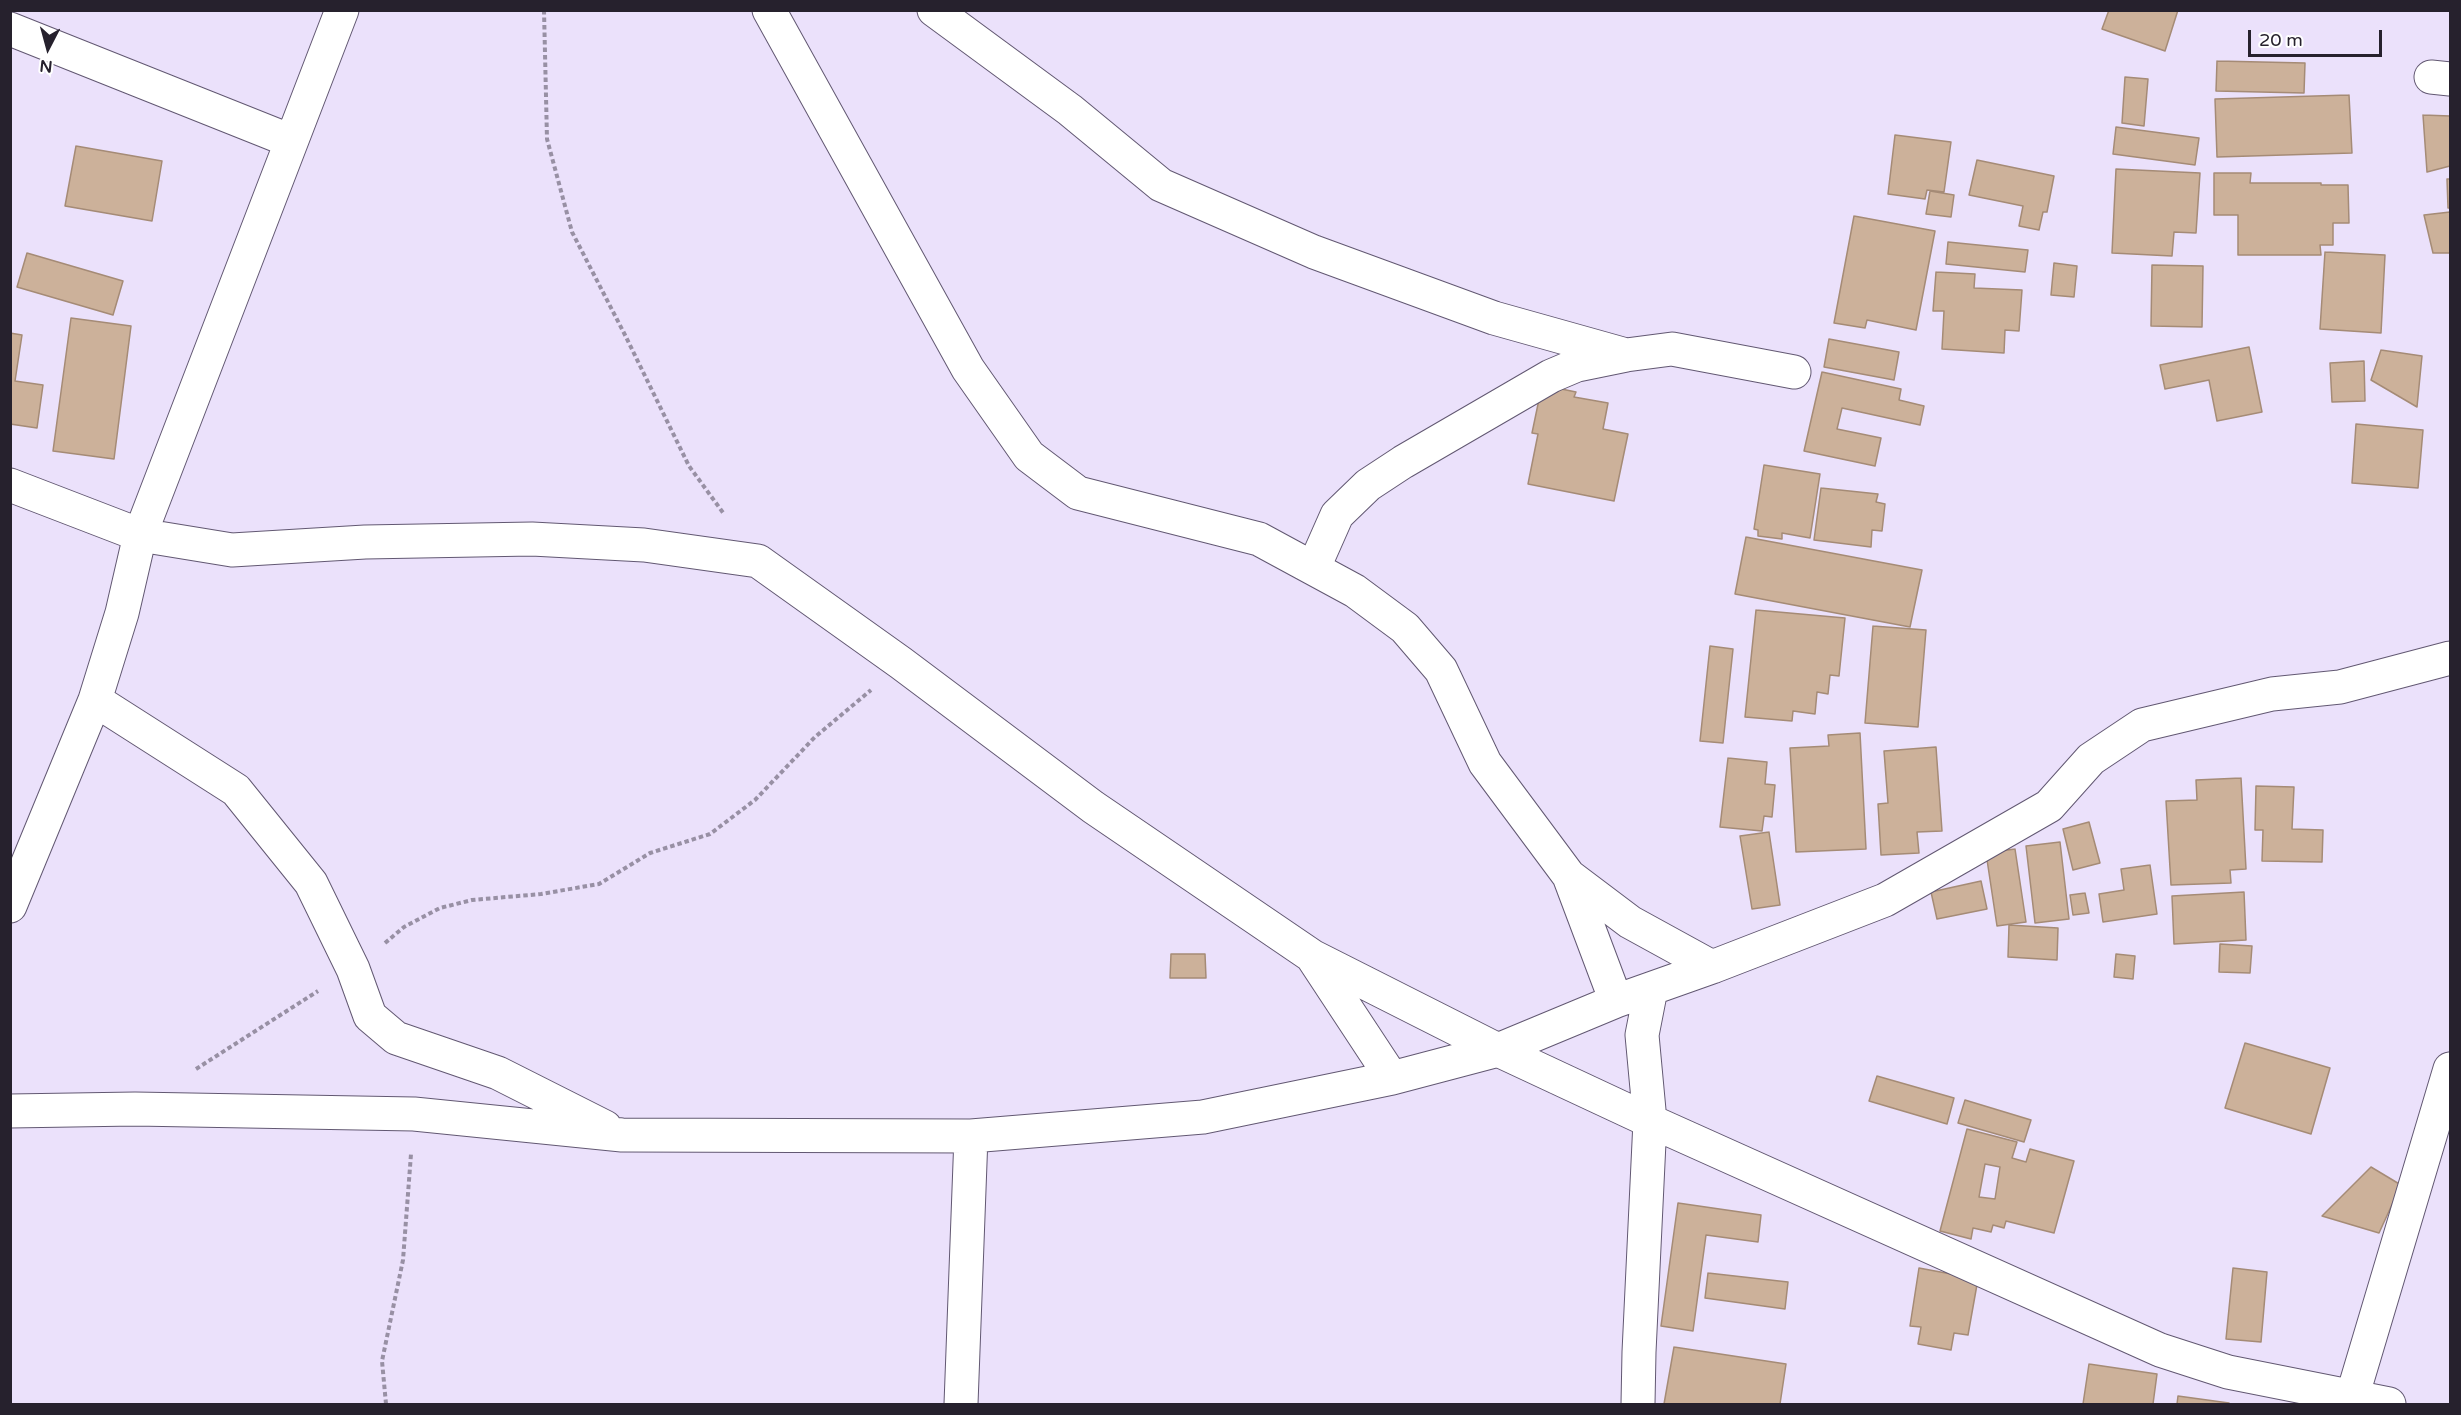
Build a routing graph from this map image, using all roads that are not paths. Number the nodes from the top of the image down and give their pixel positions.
1 (342, 10) edge
2 (769, 10) edge
3 (934, 10) edge
4 (10, 29) edge
5 (291, 141) junction
6 (1626, 355) junction
7 (1794, 372) dead end
8 (10, 485) edge
9 (140, 535) junction
10 (1314, 567) junction
11 (2451, 658) edge
12 (95, 700) junction
13 (1569, 876) junction
14 (10, 906) edge
15 (1312, 956) junction
16 (1712, 967) junction
17 (1651, 989) junction
18 (1616, 1001) junction
19 (1498, 1050) junction
20 (2451, 1070) edge
21 (1392, 1078) junction
22 (10, 1112) edge
23 (1650, 1121) junction
24 (622, 1136) junction
25 (971, 1136) junction
26 (2352, 1401) edge
27 (961, 1404) edge
28 (1638, 1404) edge
29 (2390, 1404) edge

1 - 5 street
2 - 10 street
3 - 6 street
4 - 5 street
5 - 9 street
6 - 7 street
6 - 10 street
8 - 9 street
9 - 12 street
9 - 15 street
10 - 13 street
11 - 16 street
12 - 14 street
12 - 24 street
13 - 16 street
13 - 18 street
15 - 19 street
15 - 21 street
16 - 17 street
17 - 18 street
17 - 23 street
18 - 19 street
19 - 21 street
19 - 23 street
20 - 26 street
21 - 25 street
22 - 24 street
23 - 26 street
23 - 28 street
24 - 25 street
25 - 27 street
26 - 29 street

